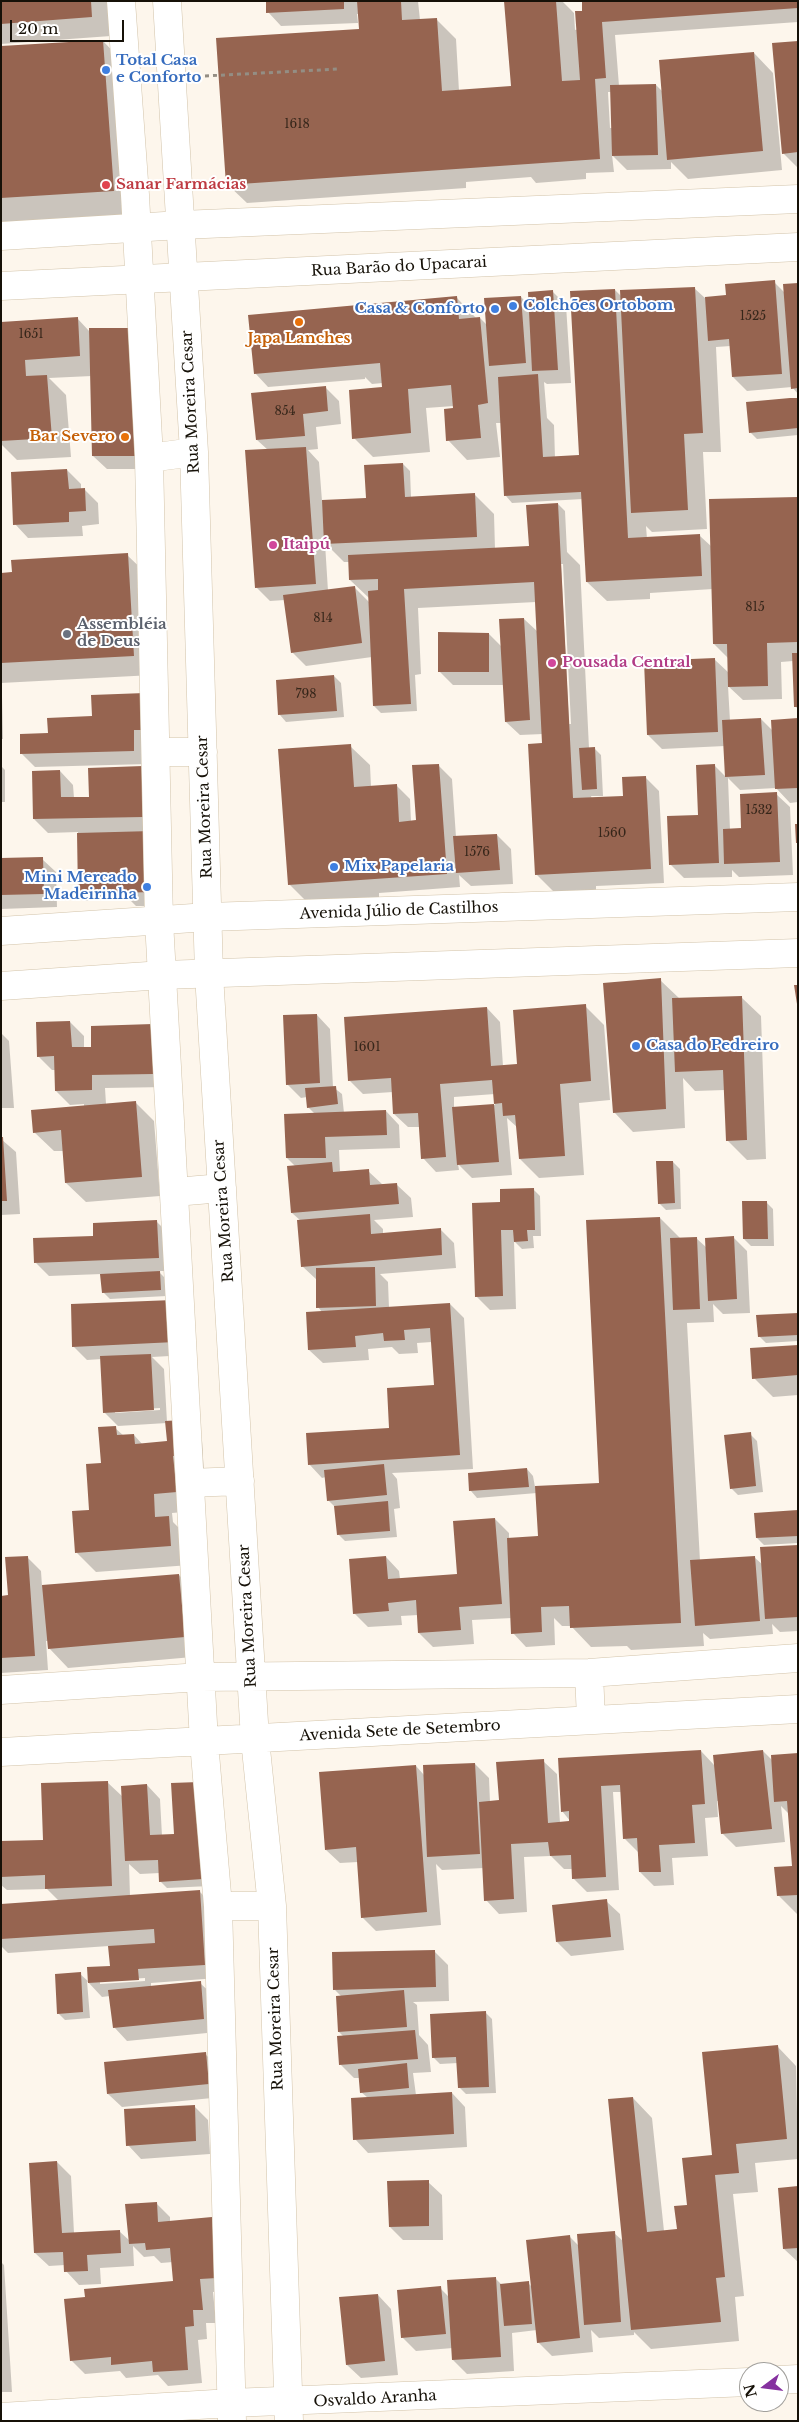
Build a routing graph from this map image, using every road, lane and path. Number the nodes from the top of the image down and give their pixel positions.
1 (120, 1) edge
2 (167, 1) edge
3 (339, 69) dead end
4 (172, 78) junction
5 (798, 199) edge
6 (181, 225) junction
7 (137, 229) junction
8 (1, 236) edge
9 (798, 247) edge
10 (184, 277) junction
11 (139, 279) junction
12 (1, 286) edge
13 (194, 452) junction
14 (149, 458) junction
15 (156, 752) junction
16 (203, 752) junction
17 (798, 897) edge
18 (208, 917) junction
19 (159, 921) junction
20 (1, 931) edge
21 (798, 953) edge
22 (209, 974) junction
23 (163, 975) junction
24 (1, 986) edge
25 (222, 1188) junction
26 (175, 1192) junction
27 (240, 1482) junction
28 (190, 1483) junction
29 (798, 1658) edge
30 (589, 1673) junction
31 (201, 1677) junction
32 (252, 1677) junction
33 (1, 1690) edge
34 (798, 1709) edge
35 (590, 1719) junction
36 (255, 1740) junction
37 (204, 1742) junction
38 (1, 1752) edge
39 (218, 1906) junction
40 (272, 1906) junction
41 (739, 2383) edge
42 (231, 2412) edge
43 (289, 2412) edge
44 (1, 2417) edge

1 - 7 street
2 - 4 street, Rua Moreira Cesar
3 - 4 path
4 - 6 street, Rua Moreira Cesar
5 - 6 street
6 - 7 street
6 - 10 street, Rua Moreira Cesar
7 - 8 street
7 - 11 street
9 - 10 street, Rua Barão do Upacarai
10 - 11 street, Rua Barão do Upacarai
10 - 13 street, Rua Moreira Cesar
11 - 12 street, Rua Barão do Upacarai
11 - 14 street
13 - 14 street
13 - 16 street, Rua Moreira Cesar
14 - 15 street
15 - 16 street
15 - 19 street
16 - 18 street, Rua Moreira Cesar
17 - 18 street, Avenida Júlio de Castilhos
18 - 19 street, Avenida Júlio de Castilhos
18 - 22 street, Rua Moreira Cesar
19 - 20 street, Avenida Júlio de Castilhos
19 - 23 street
21 - 22 street
22 - 23 street
22 - 25 street, Rua Moreira Cesar
23 - 24 street
23 - 26 street
25 - 26 street
25 - 27 street, Rua Moreira Cesar
26 - 28 street
27 - 28 street
27 - 32 street, Rua Moreira Cesar
28 - 31 street
29 - 30 street
30 - 32 street
30 - 35 street
31 - 32 street
31 - 33 street
31 - 37 street
32 - 36 street, Rua Moreira Cesar
34 - 35 street, Avenida Sete de Setembro
35 - 36 street, Avenida Sete de Setembro
36 - 37 street, Avenida Sete de Setembro
36 - 40 street, Rua Moreira Cesar
37 - 38 street, Avenida Sete de Setembro
37 - 39 street
39 - 40 street
39 - 42 street
40 - 43 street, Rua Moreira Cesar
41 - 43 street, Osvaldo Aranha
42 - 43 street, Osvaldo Aranha
42 - 44 street, Osvaldo Aranha

